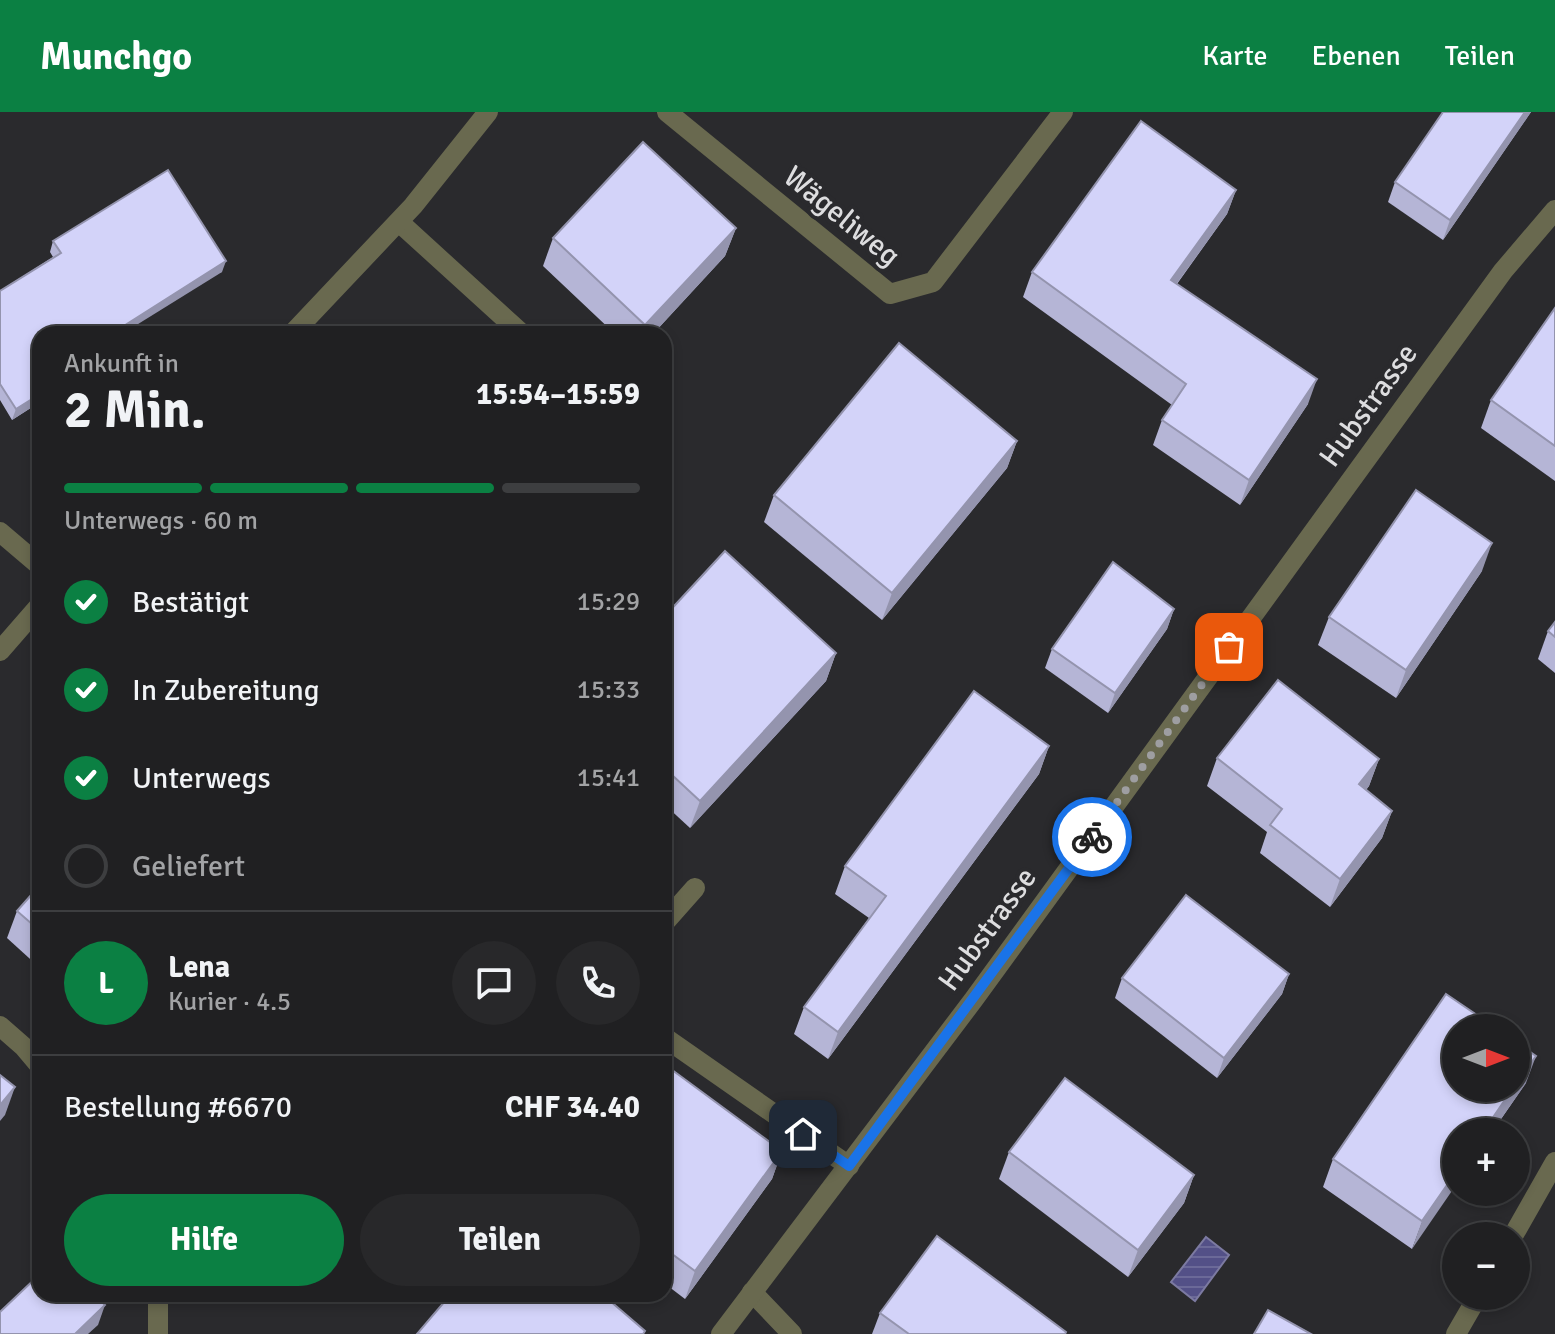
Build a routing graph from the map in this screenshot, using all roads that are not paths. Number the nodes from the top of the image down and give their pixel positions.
1 (488, 112) edge
2 (667, 112) edge
3 (1063, 112) edge
4 (1555, 210) edge
5 (399, 222) junction
6 (300, 326) edge
7 (513, 326) edge
8 (0, 532) edge
9 (32, 559) edge
10 (32, 614) edge
11 (0, 651) edge
12 (695, 888) dead end
13 (672, 914) edge
14 (0, 1026) edge
15 (672, 1043) edge
16 (32, 1058) edge
17 (1555, 1162) edge
18 (849, 1166) junction
19 (1521, 1222) edge
20 (752, 1292) junction
21 (158, 1302) edge
22 (1470, 1310) edge
23 (158, 1334) edge
24 (721, 1334) edge
25 (792, 1334) edge
26 (1456, 1334) edge

1 - 5 street
2 - 3 street, Wägeliweg
4 - 18 street, Hubstrasse
5 - 6 street
5 - 7 street
8 - 9 street
10 - 11 street
12 - 13 street
14 - 16 street
15 - 18 street
17 - 19 street
18 - 20 street, Hubstrasse
20 - 24 street, Hubstrasse
20 - 25 street
21 - 23 street
22 - 26 street

